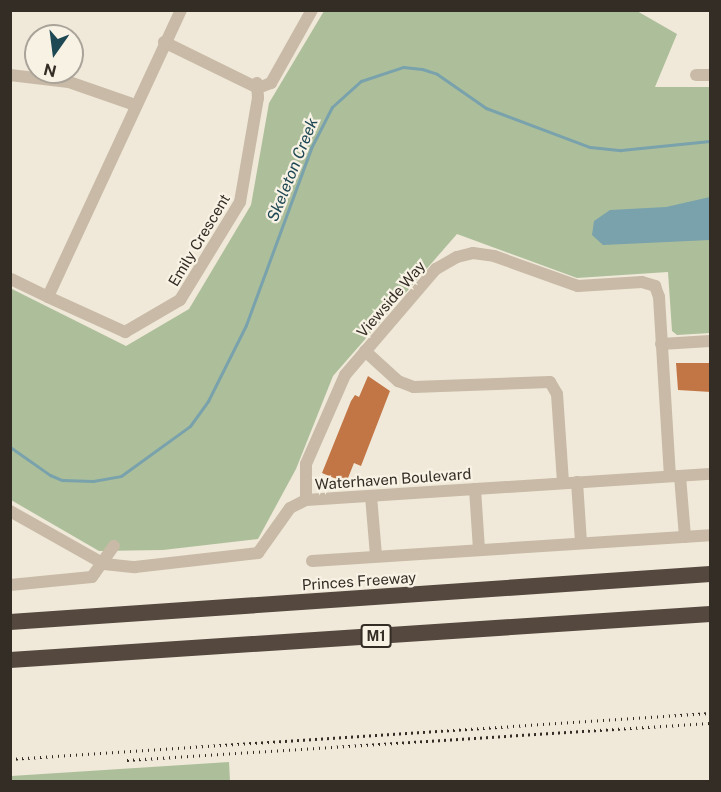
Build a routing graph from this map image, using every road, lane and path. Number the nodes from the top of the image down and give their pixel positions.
1 (181, 10) edge
2 (312, 10) edge
3 (164, 42) junction
4 (10, 75) edge
5 (696, 75) dead end
6 (711, 75) edge
7 (257, 86) junction
8 (135, 105) junction
9 (11, 279) edge
10 (48, 297) junction
11 (711, 341) edge
12 (662, 344) junction
13 (365, 351) junction
14 (711, 474) edge
15 (675, 476) junction
16 (577, 482) junction
17 (563, 483) junction
18 (475, 489) junction
19 (371, 496) junction
20 (306, 500) junction
21 (10, 511) edge
22 (711, 535) edge
23 (684, 537) junction
24 (581, 543) junction
25 (114, 546) dead end
26 (479, 550) junction
27 (376, 555) junction
28 (312, 561) dead end
29 (104, 564) junction
30 (711, 574) edge
31 (10, 585) edge
32 (711, 614) edge
33 (10, 622) edge
34 (10, 660) edge

1 - 3 street
2 - 7 street
3 - 7 street
3 - 8 street
4 - 8 street
5 - 6 street
7 - 10 street, Emily Crescent
8 - 10 street
9 - 10 street, Emily Crescent
11 - 12 street
12 - 13 street, Viewside Way
12 - 15 street, Viewside Way
13 - 17 street
13 - 20 street, Viewside Way
14 - 15 street, Waterhaven Boulevard
15 - 16 street, Waterhaven Boulevard
15 - 23 street, Viewside Way
16 - 17 street, Waterhaven Boulevard
16 - 24 street
17 - 18 street, Waterhaven Boulevard
18 - 19 street, Waterhaven Boulevard
18 - 26 street
19 - 20 street, Waterhaven Boulevard
19 - 27 street
20 - 29 street, Waterhaven Boulevard
21 - 29 street, Waterhaven Boulevard
22 - 23 street
23 - 24 street
24 - 26 street
25 - 29 street
26 - 27 street
27 - 28 street
29 - 31 street
30 - 33 highway, Princes Freeway
32 - 34 highway, M1

